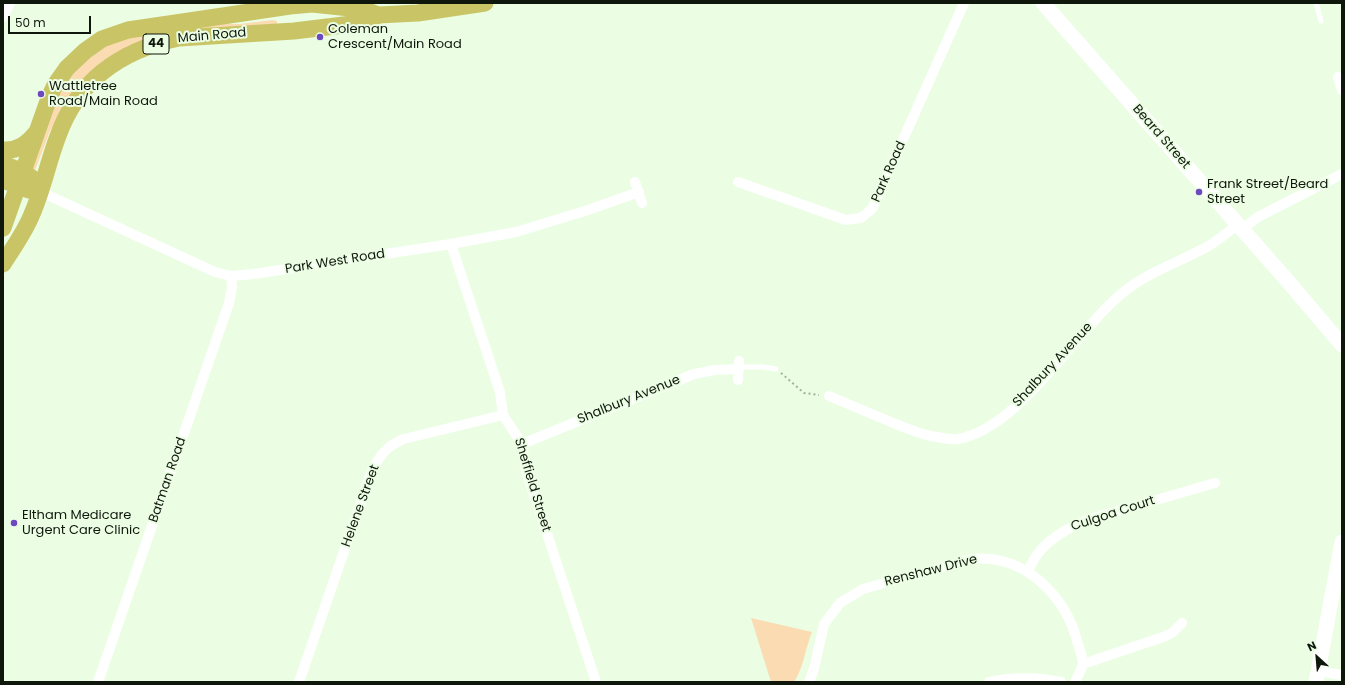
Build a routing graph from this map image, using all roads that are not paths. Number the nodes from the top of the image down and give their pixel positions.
1 (10, 3) edge
2 (485, 3) edge
3 (964, 3) edge
4 (1043, 3) edge
5 (1316, 3) edge
6 (290, 4) edge
7 (378, 15) junction
8 (3, 17) edge
9 (1321, 21) dead end
10 (294, 31) junction
11 (1338, 77) dead end
12 (1342, 90) edge
13 (36, 133) junction
14 (3, 150) edge
15 (3, 164) edge
16 (1342, 174) edge
17 (15, 180) edge
18 (635, 182) dead end
19 (738, 182) dead end
20 (41, 192) junction
21 (639, 192) junction
22 (642, 203) dead end
23 (1240, 227) junction
24 (3, 228) edge
25 (451, 244) junction
26 (3, 264) edge
27 (231, 276) junction
28 (1342, 345) edge
29 (739, 366) junction
30 (776, 369) road end
31 (738, 380) dead end
32 (829, 396) road end
33 (503, 415) junction
34 (522, 444) junction
35 (1215, 482) dead end
36 (1342, 542) edge
37 (1027, 572) junction
38 (1182, 623) dead end
39 (1083, 664) junction
40 (1342, 675) edge
41 (1317, 676) edge
42 (98, 682) edge
43 (299, 682) edge
44 (596, 682) edge
45 (809, 682) edge
46 (989, 682) edge
47 (1061, 682) edge
48 (1075, 682) edge

1 - 8 street
2 - 7 main road, Main Road / 44
3 - 19 street, Park Road
4 - 23 street, Beard Street
5 - 9 lane
6 - 7 main road, Main Road / 44
6 - 10 main road
6 - 13 main road, Main Road / 44
7 - 10 main road, Main Road / 44
10 - 20 main road, Main Road / 44
11 - 12 street
13 - 14 main road
13 - 17 main road, Main Road / 44
15 - 17 main road
16 - 23 street, Shalbury Avenue
17 - 20 main road
17 - 24 main road, Main Road / 44
18 - 21 street
20 - 26 main road, Main Road / 44
20 - 27 street, Park West Road
21 - 22 street
21 - 25 street, Park West Road
23 - 28 street, Beard Street
23 - 32 street, Shalbury Avenue
25 - 27 street, Park West Road
25 - 33 street, Sheffield Street
27 - 42 street, Batman Road
29 - 30 lane, Shalbury Avenue
29 - 31 street
29 - 34 street, Shalbury Avenue
33 - 34 street, Sheffield Street
33 - 43 street, Helene Street
34 - 44 street, Sheffield Street
35 - 37 street, Culgoa Court
36 - 41 street
37 - 39 street, Renshaw Drive
37 - 45 street, Renshaw Drive
38 - 39 street
39 - 48 street
40 - 41 street
46 - 47 street

